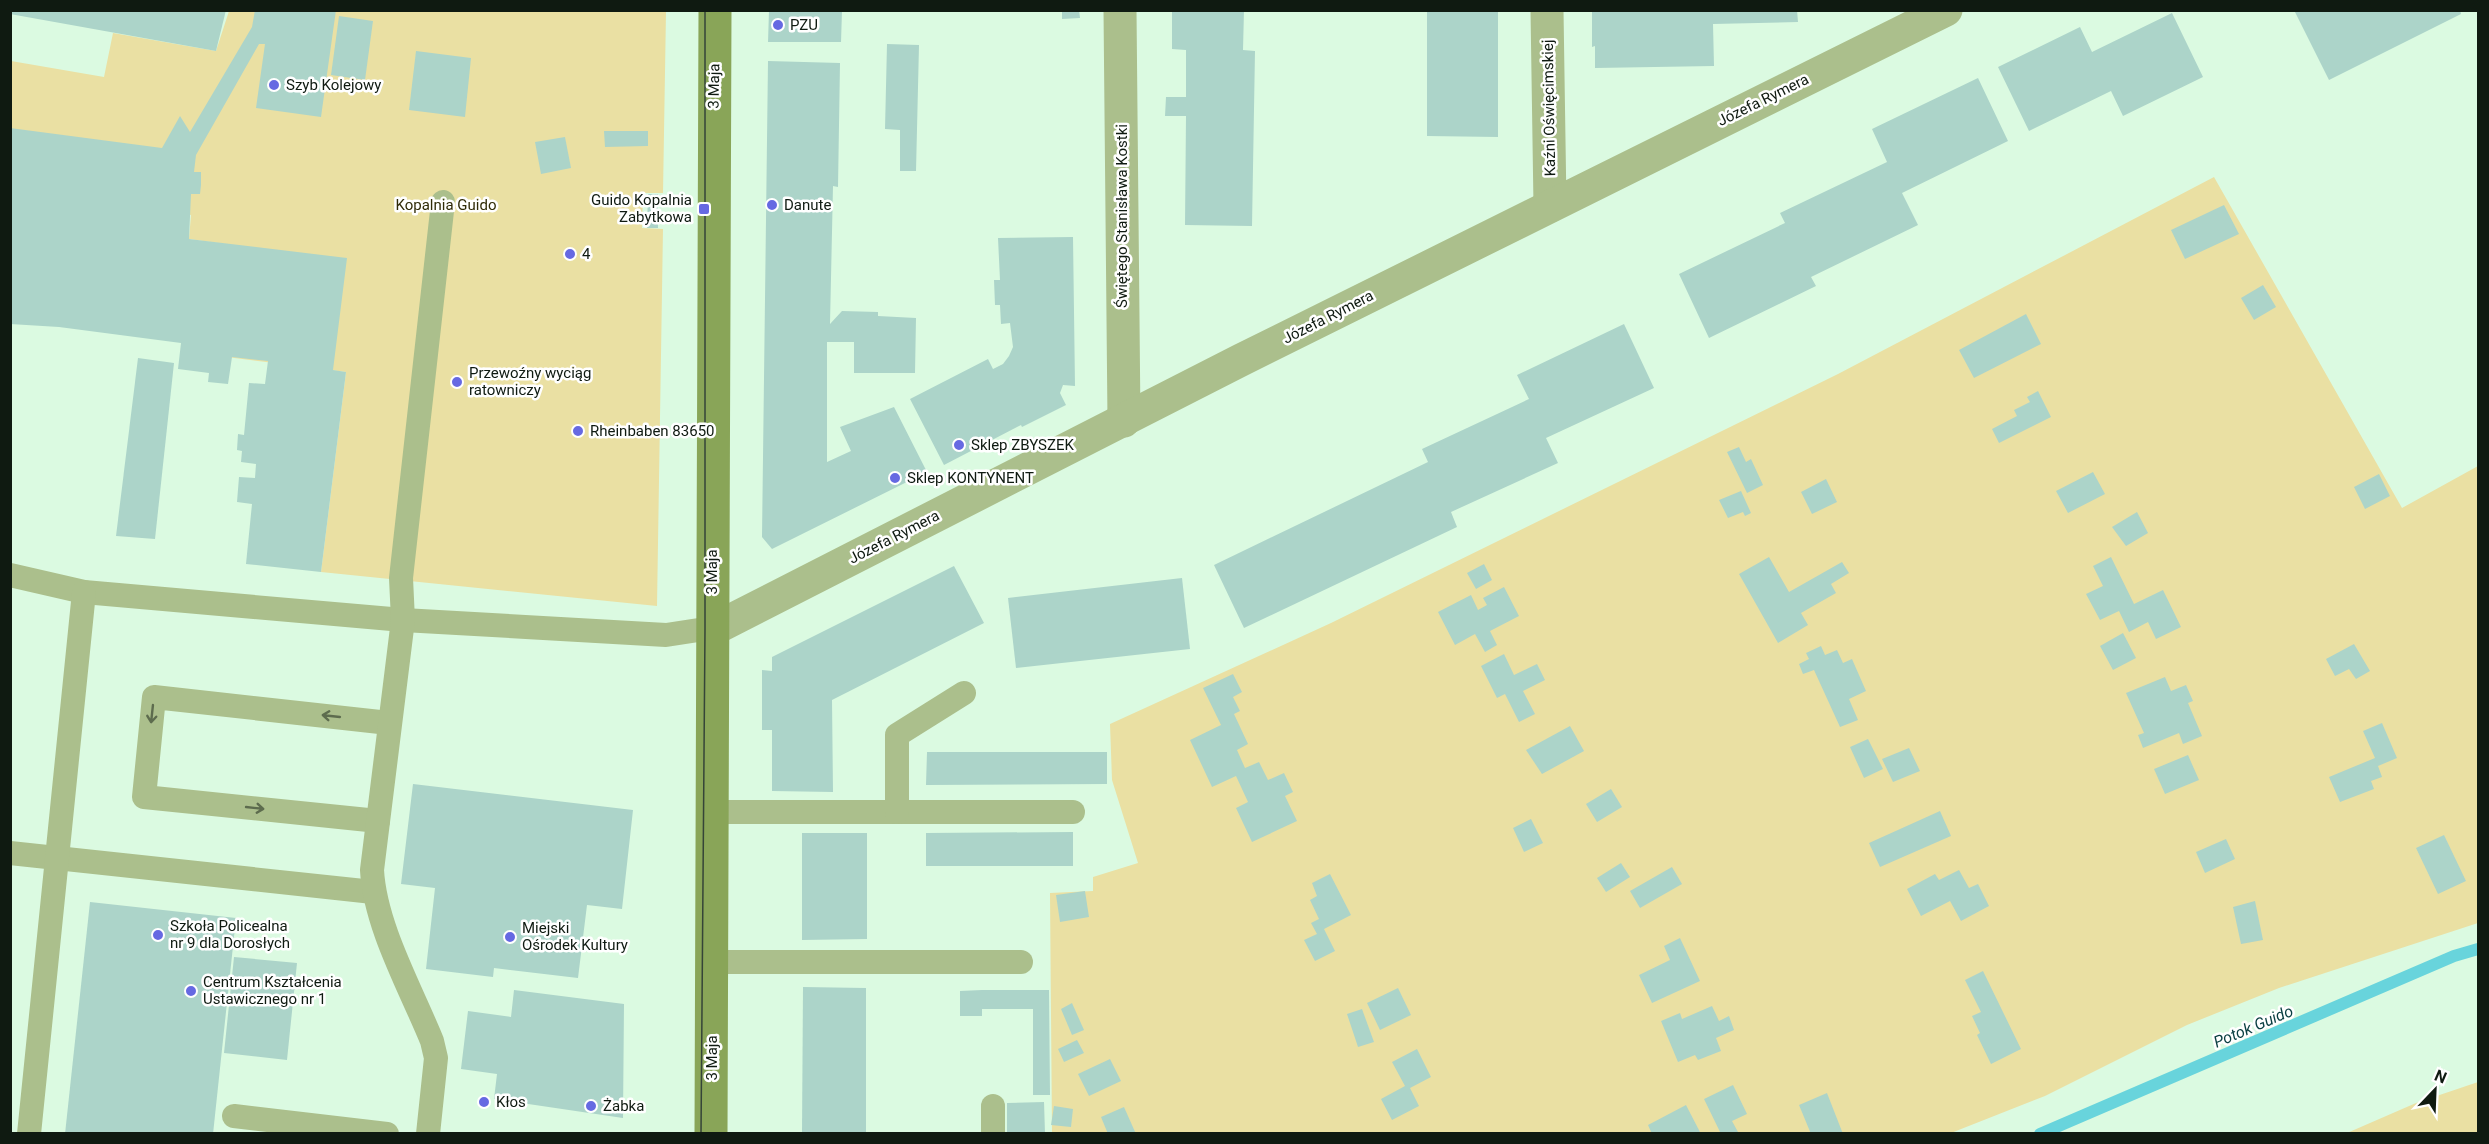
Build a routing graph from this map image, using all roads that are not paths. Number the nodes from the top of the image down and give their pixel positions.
1 (715, 10) edge
2 (1120, 10) edge
3 (1547, 10) edge
4 (1946, 10) edge
5 (443, 202) dead end
6 (1550, 206) junction
7 (1124, 421) junction
8 (10, 575) edge
9 (84, 592) junction
10 (403, 620) junction
11 (712, 630) junction
12 (964, 693) dead end
13 (389, 723) junction
14 (712, 812) junction
15 (897, 812) junction
16 (1073, 812) dead end
17 (378, 821) junction
18 (10, 853) edge
19 (58, 858) junction
20 (373, 892) junction
21 (712, 962) junction
22 (1021, 962) dead end
23 (993, 1106) dead end
24 (234, 1116) dead end
25 (29, 1134) edge
26 (387, 1134) edge
27 (428, 1134) edge
28 (711, 1134) edge
29 (993, 1134) edge

1 - 11 street, 3 Maja
2 - 7 street, Świętego Stanisława Kostki
3 - 6 street, Kaźni Oświęcimskiej
4 - 6 street, Józefa Rymera
5 - 10 lane
6 - 7 street, Józefa Rymera
7 - 11 street, Józefa Rymera
8 - 9 lane
9 - 10 lane
9 - 19 lane
10 - 11 lane
10 - 13 lane
11 - 14 street, 3 Maja
12 - 15 lane
13 - 17 lane
13 -> 17 lane
14 - 15 lane
14 - 21 street, 3 Maja
15 - 16 lane
17 - 20 lane
18 - 19 lane
19 - 20 lane
19 - 25 lane
20 - 27 lane
21 - 22 lane
21 - 28 street, 3 Maja
23 - 29 lane
24 - 26 lane

